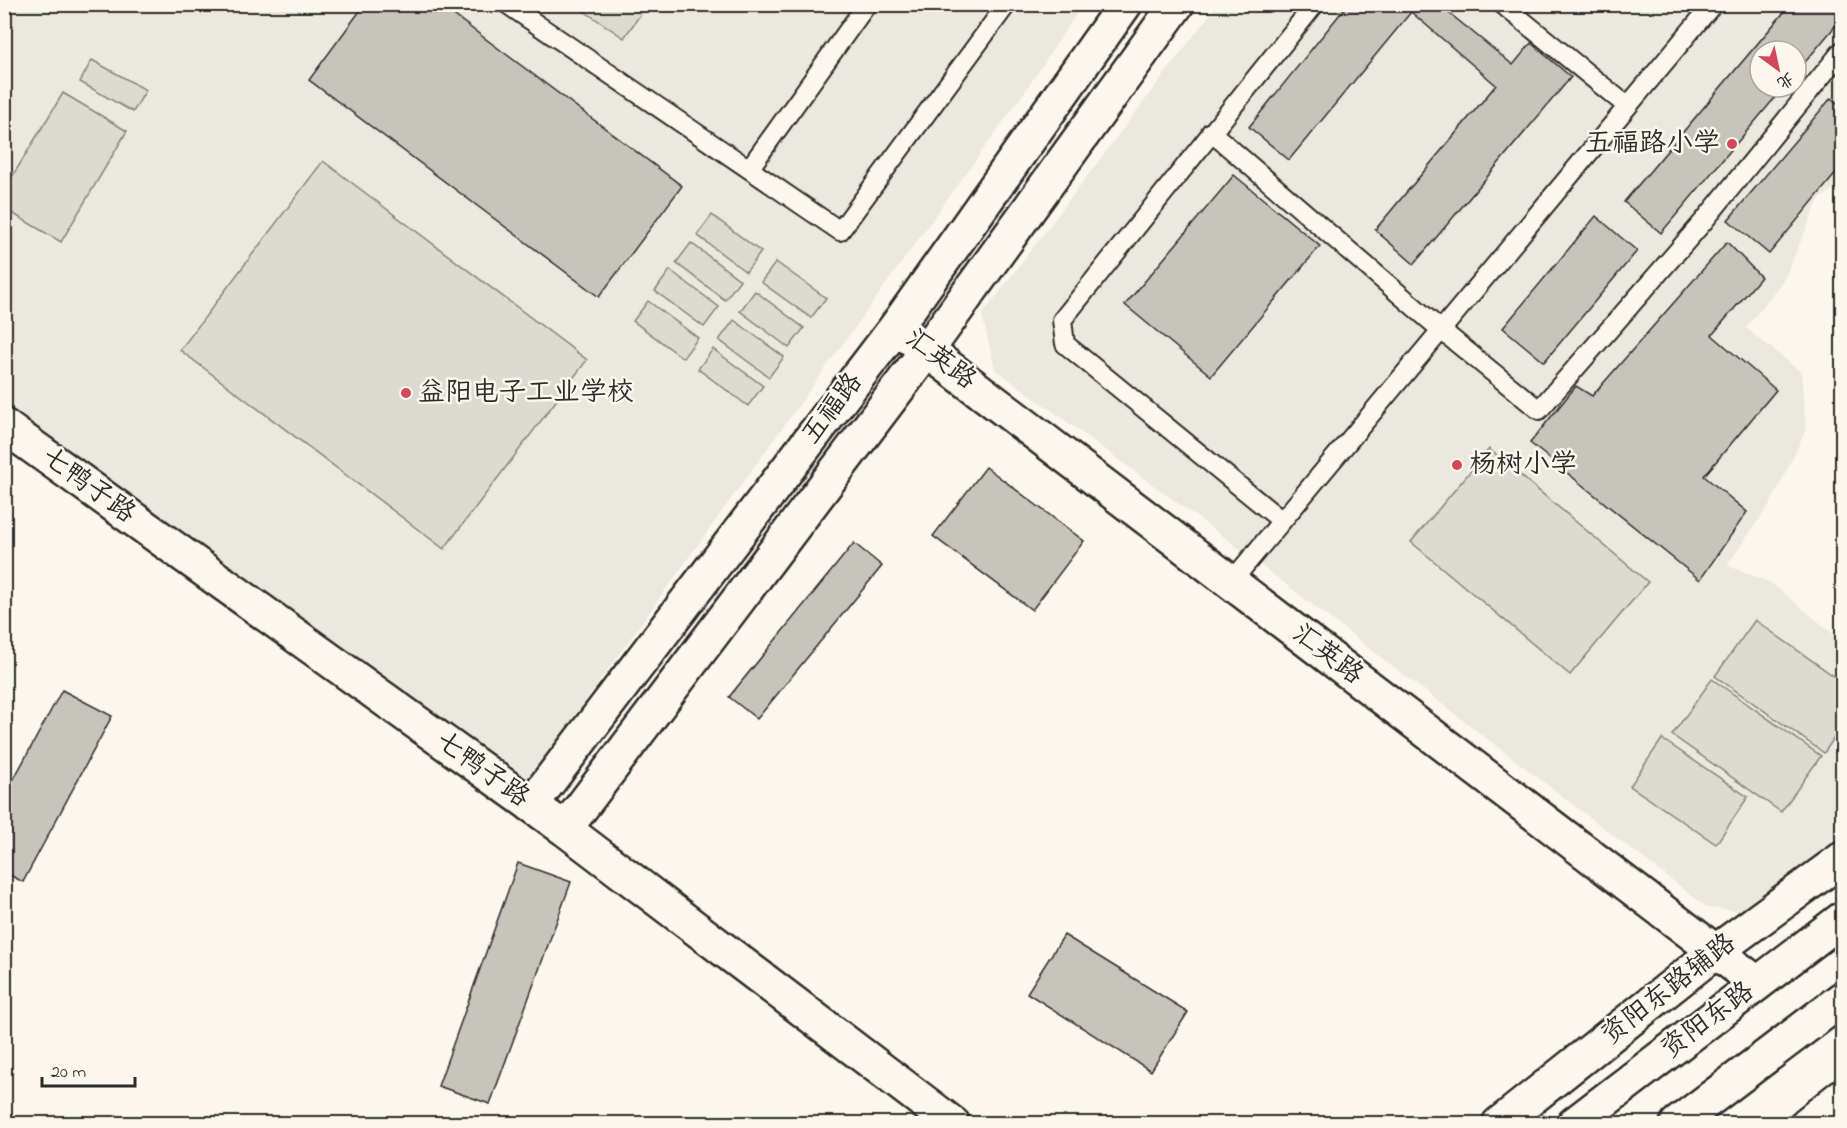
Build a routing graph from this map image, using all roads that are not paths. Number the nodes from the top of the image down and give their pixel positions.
1 (507, 4) edge
2 (867, 4) edge
3 (1007, 4) edge
4 (1125, 4) edge
5 (1177, 4) edge
6 (1315, 4) edge
7 (1502, 4) edge
8 (1713, 4) edge
9 (1842, 51) edge
10 (1627, 106) junction
11 (1211, 132) junction
12 (748, 169) junction
13 (896, 327) junction
14 (1441, 330) junction
15 (928, 350) junction
16 (4, 426) edge
17 (1281, 521) junction
18 (1231, 582) junction
19 (531, 805) junction
20 (565, 829) junction
21 (1842, 859) edge
22 (1842, 919) edge
23 (1715, 952) junction
24 (1757, 983) junction
25 (1842, 999) edge
26 (1842, 1096) edge
27 (953, 1124) edge
28 (1499, 1124) edge
29 (1574, 1124) edge
30 (1677, 1124) edge
31 (1807, 1124) edge

1 - 12 lane
2 - 12 lane
3 - 12 lane
4 - 13 street, 五福路
5 - 15 street
6 - 11 lane
7 - 10 lane
8 - 10 lane
9 - 14 lane
10 - 14 lane
11 - 14 lane
11 - 17 lane
13 - 15 street, 汇英路
13 - 19 street, 五福路
14 - 17 lane
15 - 18 street, 汇英路
15 - 20 street
16 - 19 street, 七鸭子路
17 - 18 lane
18 - 23 street, 汇英路
19 - 20 street, 七鸭子路
20 - 27 street, 七鸭子路
21 - 23 street, 资阳东路辅路
22 - 24 street, 资阳东路
23 - 24 street, 汇英路
23 - 28 street, 资阳东路辅路
24 - 29 street, 资阳东路
25 - 30 street
26 - 31 street

